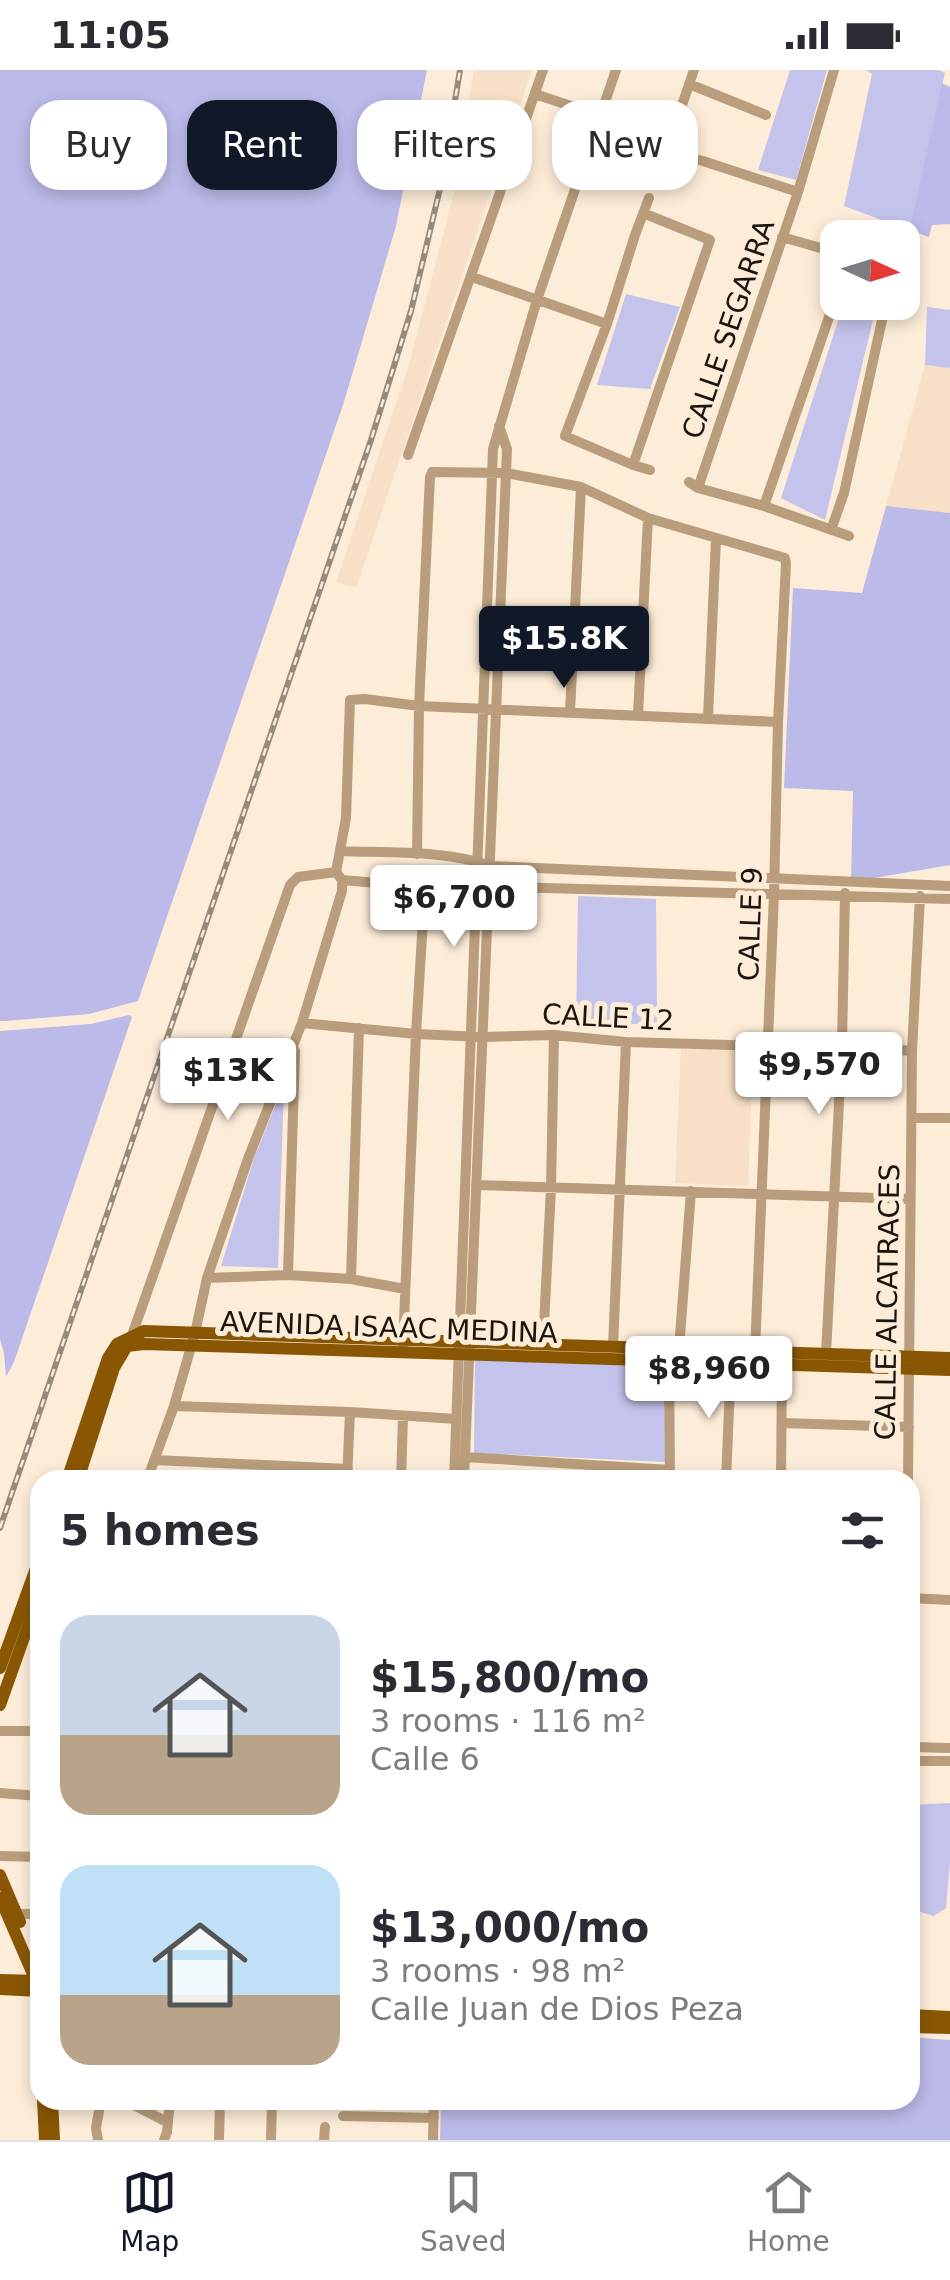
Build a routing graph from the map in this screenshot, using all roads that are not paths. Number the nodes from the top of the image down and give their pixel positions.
1 (543, 70) edge
2 (616, 70) edge
3 (694, 70) edge
4 (834, 70) edge
5 (689, 84) junction
6 (535, 94) junction
7 (553, 100) edge
8 (606, 100) edge
9 (766, 115) dead end
10 (575, 190) edge
11 (798, 192) junction
12 (649, 198) dead end
13 (642, 213) junction
14 (782, 237) junction
15 (820, 249) edge
16 (472, 276) junction
17 (537, 300) junction
18 (828, 320) edge
19 (882, 320) edge
20 (607, 324) junction
21 (498, 425) junction
22 (408, 456) dead end
23 (633, 465) junction
24 (650, 470) dead end
25 (491, 473) junction
26 (506, 473) junction
27 (581, 487) junction
28 (764, 506) junction
29 (648, 518) junction
30 (831, 530) junction
31 (850, 536) dead end
32 (716, 539) junction
33 (419, 706) junction
34 (483, 707) junction
35 (496, 708) junction
36 (570, 712) junction
37 (638, 715) junction
38 (708, 718) junction
39 (778, 722) junction
40 (340, 850) junction
41 (417, 854) junction
42 (477, 862) junction
43 (490, 866) junction
44 (654, 874) junction
45 (339, 876) junction
46 (774, 879) junction
47 (846, 882) junction
48 (920, 885) junction
49 (476, 886) junction
50 (489, 886) junction
51 (950, 886) edge
52 (425, 887) junction
53 (654, 891) junction
54 (774, 894) junction
55 (845, 896) junction
56 (920, 898) junction
57 (950, 899) edge
58 (302, 1023) junction
59 (359, 1028) junction
60 (416, 1034) junction
61 (554, 1035) junction
62 (476, 1036) junction
63 (296, 1040) junction
64 (626, 1042) junction
65 (767, 1046) junction
66 (842, 1046) junction
67 (912, 1051) junction
68 (912, 1118) junction
69 (950, 1118) edge
70 (476, 1185) junction
71 (551, 1188) junction
72 (621, 1190) junction
73 (691, 1190) junction
74 (761, 1193) junction
75 (835, 1197) junction
76 (910, 1199) junction
77 (288, 1275) junction
78 (207, 1278) junction
79 (351, 1280) junction
80 (404, 1289) junction
81 (193, 1339) junction
82 (130, 1341) junction
83 (543, 1344) junction
84 (403, 1346) junction
85 (613, 1347) junction
86 (464, 1348) junction
87 (755, 1352) junction
88 (672, 1353) junction
89 (826, 1354) junction
90 (950, 1358) edge
91 (731, 1363) junction
92 (910, 1363) junction
93 (782, 1364) junction
94 (950, 1370) edge
95 (174, 1406) junction
96 (350, 1412) junction
97 (403, 1417) junction
98 (456, 1419) junction
99 (782, 1423) junction
100 (909, 1427) junction
101 (465, 1458) junction
102 (155, 1460) junction
103 (70, 1470) edge
104 (81, 1470) edge
105 (151, 1470) edge
106 (293, 1470) edge
107 (348, 1470) edge
108 (401, 1470) edge
109 (454, 1470) edge
110 (464, 1470) edge
111 (610, 1470) edge
112 (670, 1470) edge
113 (726, 1470) edge
114 (780, 1470) edge
115 (908, 1470) edge
116 (30, 1584) edge
117 (920, 1598) edge
118 (950, 1600) edge
119 (30, 1620) edge
120 (0, 1668) edge
121 (0, 1706) edge
122 (0, 1731) edge
123 (30, 1733) edge
124 (920, 1747) edge
125 (950, 1748) edge
126 (920, 1760) edge
127 (950, 1762) edge
128 (0, 1793) edge
129 (30, 1795) edge
130 (0, 1856) edge
131 (30, 1857) edge
132 (0, 1874) edge
133 (0, 1898) edge
134 (16, 1914) junction
135 (30, 1914) edge
136 (30, 1956) edge
137 (30, 1963) edge
138 (0, 1980) edge
139 (30, 1982) edge
140 (30, 1984) edge
141 (0, 1989) edge
142 (44, 2110) edge
143 (52, 2110) edge
144 (99, 2110) edge
145 (143, 2110) edge
146 (168, 2110) edge
147 (218, 2110) edge
148 (272, 2110) edge
149 (379, 2110) edge
150 (434, 2110) edge
151 (344, 2116) dead end
152 (379, 2116) junction
153 (434, 2118) junction
154 (166, 2122) junction
155 (325, 2127) dead end
156 (45, 2140) edge
157 (54, 2140) edge
158 (98, 2140) edge
159 (164, 2140) edge
160 (218, 2140) edge
161 (271, 2140) edge
162 (324, 2140) edge
163 (432, 2140) edge

1 - 6 street
2 - 8 street
3 - 5 street
4 - 11 street, CALLE SEGARRA
5 - 9 street
5 - 11 street
6 - 7 street
6 - 16 street
10 - 17 street
11 - 14 street, CALLE SEGARRA
12 - 13 street
13 - 20 street
13 - 23 street
14 - 15 street
14 - 28 street, CALLE SEGARRA
16 - 17 street
16 - 22 street
17 - 20 street
17 - 21 street
18 - 28 street
19 - 30 street
20 - 23 street
21 - 25 street
21 - 26 street
23 - 24 street
25 - 26 street
25 - 33 street
25 - 34 street
26 - 27 street
26 - 35 street
27 - 29 street
27 - 36 street
28 - 30 street
29 - 32 street
29 - 37 street
30 - 31 street
32 - 38 street
32 - 39 street, CALLE 9
33 - 34 street
33 - 40 street
33 - 41 street
34 - 35 street
34 - 42 street
35 - 36 street
35 - 43 street
36 - 37 street
37 - 38 street
38 - 39 street
39 - 46 street, CALLE 9
40 - 41 street
40 - 45 street
41 - 42 street
42 - 43 street
42 - 49 street
43 - 44 street
43 - 50 street
44 - 46 street
44 - 53 street
45 - 52 street
45 - 58 street
45 - 82 street
46 - 47 street
46 - 54 street, CALLE 9
47 - 48 street
47 - 55 street
48 - 51 street
48 - 56 street, CALLE ALCATRACES
49 - 50 street
49 - 52 street
49 - 62 street
50 - 53 street
50 - 62 street
52 - 60 street
53 - 54 street
54 - 55 street
54 - 65 street, CALLE 9
55 - 56 street
55 - 66 street
56 - 57 street
56 - 67 street, CALLE ALCATRACES
58 - 59 street, CALLE 12
58 - 63 street
59 - 60 street, CALLE 12
59 - 79 street
60 - 62 street, CALLE 12
60 - 80 street
61 - 62 street, CALLE 12
61 - 64 street, CALLE 12
61 - 71 street
62 - 70 street
62 - 86 street
63 - 77 street
63 - 78 street
64 - 65 street, CALLE 12
64 - 72 street
65 - 66 street, CALLE 12
65 - 74 street, CALLE 9
66 - 67 street, CALLE 12
66 - 75 street
67 - 68 street, CALLE ALCATRACES
68 - 69 street
68 - 76 street, CALLE ALCATRACES
70 - 71 street
70 - 86 street
71 - 72 street
71 - 83 street
72 - 73 street
72 - 85 street
73 - 74 street
73 - 88 street
74 - 75 street
74 - 87 street, CALLE 9
75 - 76 street
75 - 89 street
76 - 92 street, CALLE ALCATRACES
77 - 78 street
77 - 79 street
78 - 81 street
79 - 80 street
80 - 84 street
81 - 82 main road, AVENIDA ISAAC MEDINA
81 - 84 main road, AVENIDA ISAAC MEDINA
81 - 95 street
82 - 103 main road
82 - 104 main road
83 - 85 main road, AVENIDA ISAAC MEDINA
83 - 86 main road, AVENIDA ISAAC MEDINA
84 - 86 main road, AVENIDA ISAAC MEDINA
85 - 88 main road, AVENIDA ISAAC MEDINA
86 - 88 main road, AVENIDA ISAAC MEDINA
86 - 98 street
86 - 101 street
87 - 88 main road, AVENIDA ISAAC MEDINA
87 - 89 main road, AVENIDA ISAAC MEDINA
88 - 91 main road, AVENIDA ISAAC MEDINA
88 - 112 street
89 - 92 main road, AVENIDA ISAAC MEDINA
90 - 92 main road, AVENIDA ISAAC MEDINA
91 - 93 main road, AVENIDA ISAAC MEDINA
91 - 113 street
92 - 93 main road, AVENIDA ISAAC MEDINA
92 - 94 main road, AVENIDA ISAAC MEDINA
92 - 100 street, CALLE ALCATRACES
93 - 99 street
95 - 96 street
95 - 102 street
96 - 97 street
96 - 107 street
97 - 98 street
97 - 108 street
98 - 109 street
99 - 100 street
99 - 114 street
100 - 115 street, CALLE ALCATRACES
101 - 110 street
101 - 111 street
102 - 105 street
102 - 106 street
116 - 120 main road
117 - 118 street
119 - 121 main road
122 - 123 street
124 - 125 street
126 - 127 street
128 - 129 street
130 - 131 street
132 - 134 main road
133 - 137 main road
134 - 135 street
134 - 136 main road
138 - 139 main road
140 - 141 main road
142 - 156 main road
143 - 157 main road
144 - 158 street
145 - 154 street
146 - 154 street
147 - 160 street
148 - 161 street
149 - 152 street
150 - 153 street
151 - 152 street
152 - 153 street
153 - 163 street
154 - 159 street
155 - 162 street

